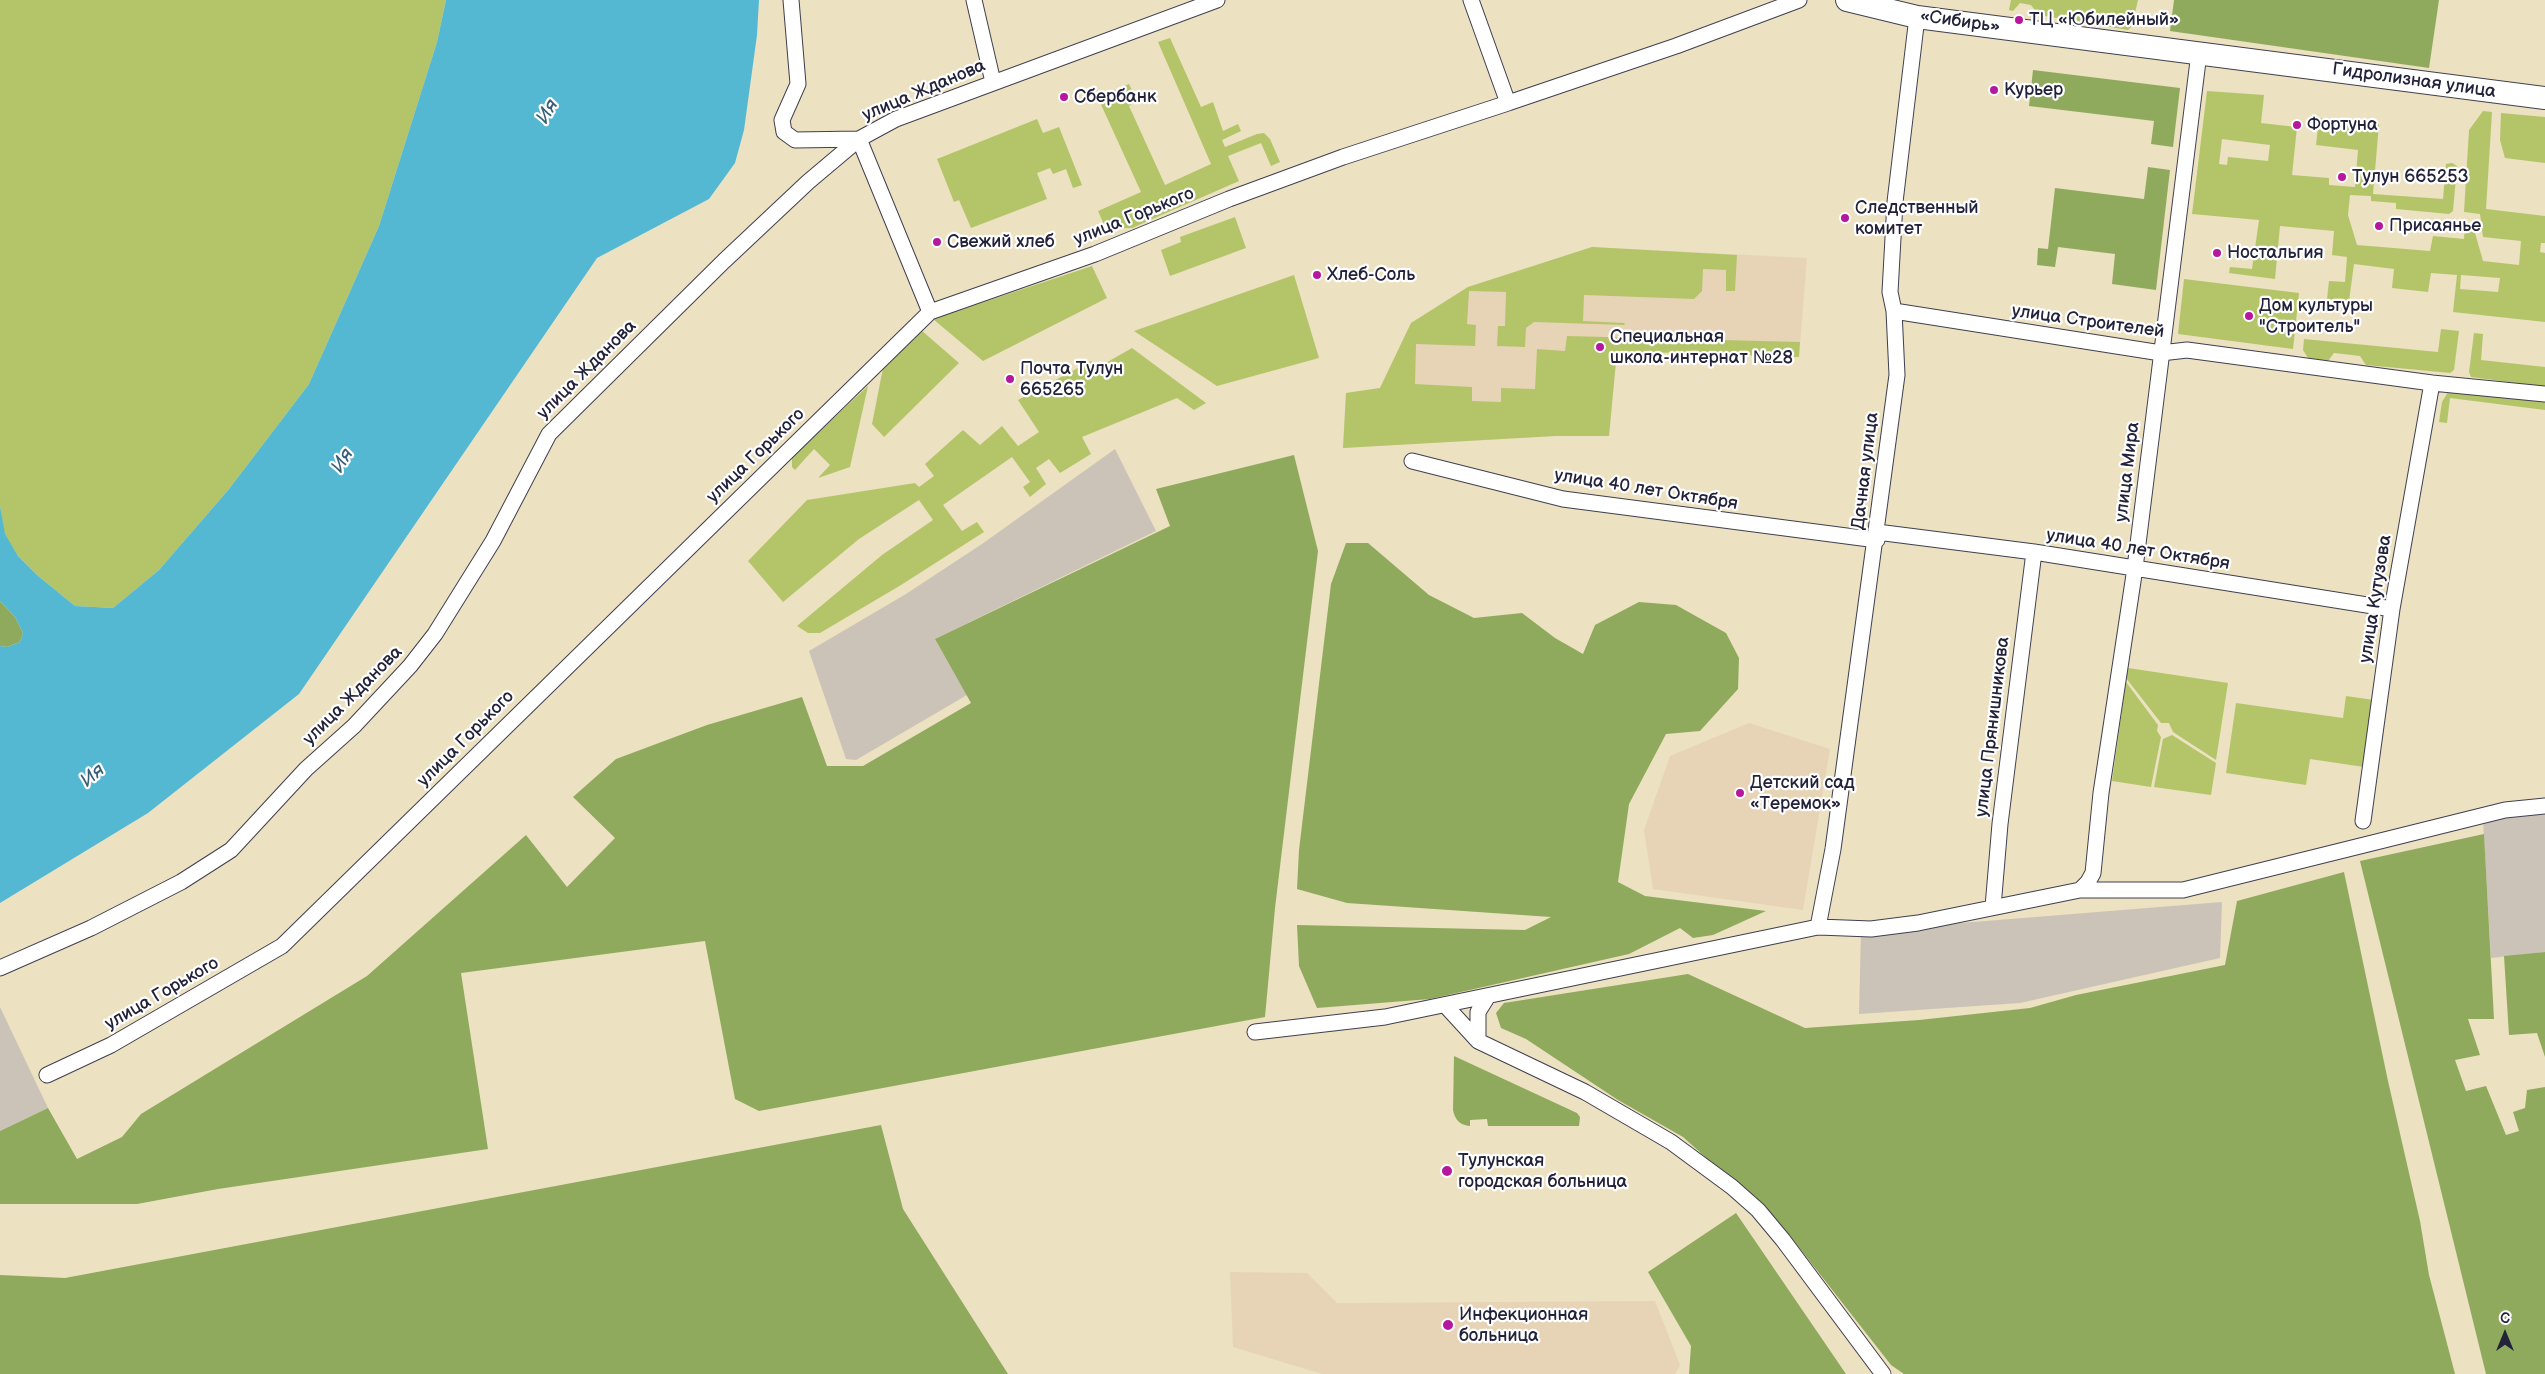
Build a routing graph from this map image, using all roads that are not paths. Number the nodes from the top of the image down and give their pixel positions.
1 (791, 0) edge
2 (974, 0) edge
3 (1217, 0) edge
4 (1471, 0) edge
5 (1799, 0) edge
6 (1847, 0) edge
7 (1917, 17) junction
8 (2199, 53) junction
9 (2283, 64) joint
10 (993, 82) junction
11 (2545, 98) edge
12 (1508, 103) junction
13 (859, 139) junction
14 (1894, 311) junction
15 (930, 312) junction
16 (2161, 353) junction
17 (2432, 383) junction
18 (2545, 394) edge
19 (1412, 461) dead end
20 (1877, 536) junction
21 (2034, 552) junction
22 (2135, 568) junction
23 (2392, 609) junction
24 (2545, 806) edge
25 (2364, 821) dead end
26 (2080, 890) junction
27 (1993, 907) junction
28 (1818, 928) junction
29 (0, 968) edge
30 (1488, 996) junction
31 (1445, 1005) junction
32 (1255, 1032) dead end
33 (1478, 1041) junction
34 (48, 1075) dead end
35 (1883, 1374) edge

1 - 13 street
2 - 10 street
3 - 10 street, улица Жданова
4 - 12 street
5 - 12 street, улица Горького
6 - 7 highway, «Сибирь»
7 - 8 highway, «Сибирь»
7 - 14 street, Дачная улица
8 - 9 highway, «Сибирь»
8 - 16 street, улица Мира
9 - 11 highway, Гидролизная улица
10 - 13 street, улица Жданова
12 - 15 street, улица Горького
13 - 15 street
13 - 29 street, улица Жданова
14 - 16 street, улица Строителей
14 - 20 street, Дачная улица
15 - 34 street, улица Горького
16 - 17 street, улица Строителей
16 - 22 street, улица Мира
17 - 18 street, улица Строителей
17 - 23 street, улица Кутузова
19 - 20 street, улица 40 лет Октября
20 - 21 street, улица 40 лет Октября
20 - 28 street, Дачная улица
21 - 22 street, улица 40 лет Октября
21 - 27 street, улица Прянишникова
22 - 23 street, улица 40 лет Октября
22 - 26 street, улица Мира
23 - 25 street, улица Кутузова
24 - 26 street
26 - 27 street
27 - 28 street
28 - 30 street
30 - 31 street
30 - 33 street
31 - 32 street
31 - 33 street
33 - 35 street

